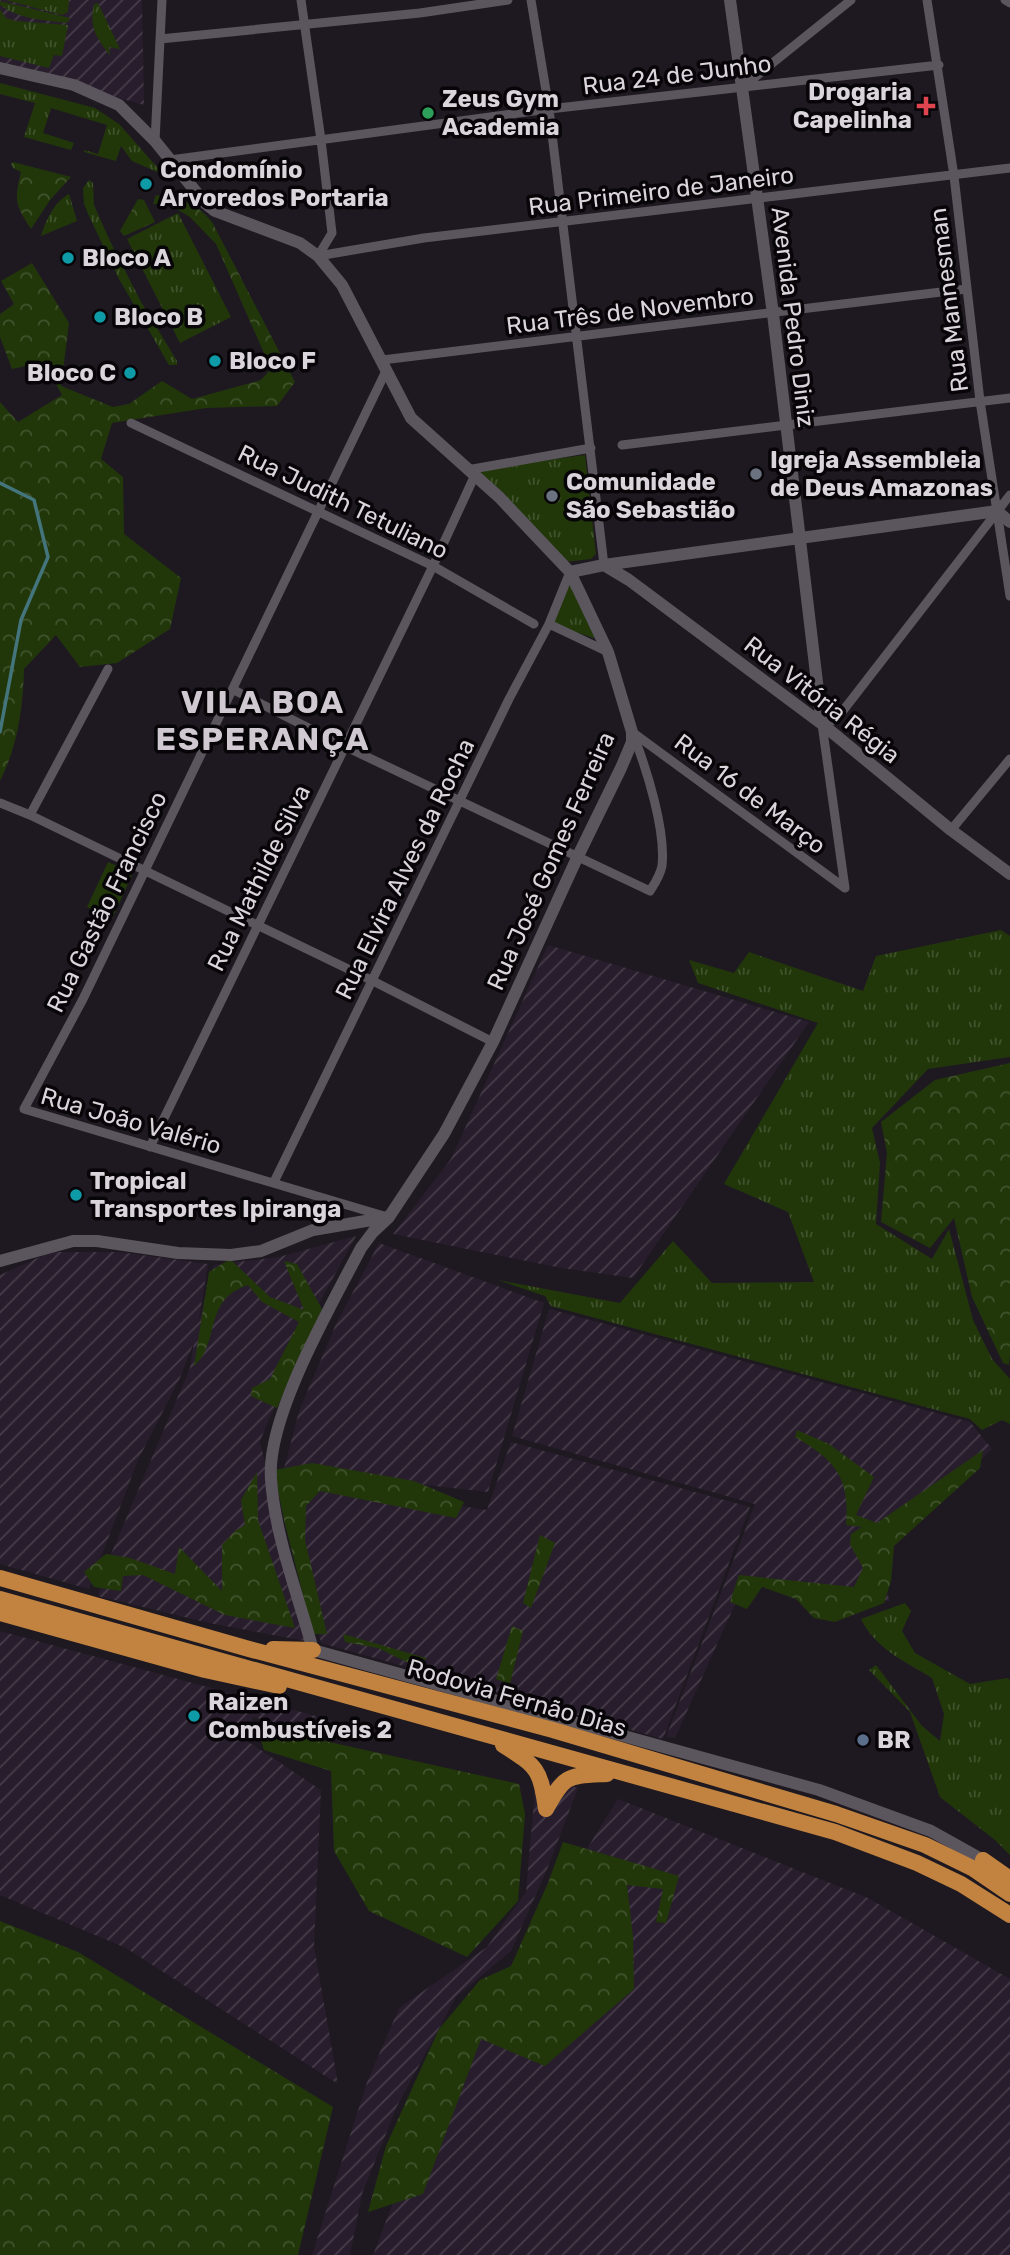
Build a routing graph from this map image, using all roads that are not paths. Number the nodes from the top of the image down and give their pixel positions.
1 (162, 0) edge
2 (301, 0) edge
3 (418, 0) edge
4 (456, 0) edge
5 (508, 0) edge
6 (531, 0) edge
7 (730, 0) edge
8 (851, 0) edge
9 (928, 0) edge
10 (1005, 0) edge
11 (1010, 3) edge
12 (445, 9) junction
13 (420, 13) junction
14 (303, 23) junction
15 (160, 39) junction
16 (939, 65) junction
17 (0, 68) edge
18 (743, 87) junction
19 (549, 109) junction
20 (321, 140) junction
21 (155, 141) junction
22 (170, 160) junction
23 (1010, 168) edge
24 (954, 176) junction
25 (757, 199) junction
26 (562, 223) junction
27 (318, 256) junction
28 (966, 289) junction
29 (774, 314) junction
30 (575, 337) junction
31 (384, 365) junction
32 (1010, 398) edge
33 (980, 401) junction
34 (131, 423) dead end
35 (786, 425) junction
36 (622, 445) dead end
37 (591, 448) junction
38 (471, 472) junction
39 (1010, 495) edge
40 (319, 510) junction
41 (1003, 510) edge
42 (1010, 522) edge
43 (800, 538) junction
44 (604, 565) junction
45 (433, 566) junction
46 (570, 572) junction
47 (1010, 596) edge
48 (534, 624) dead end
49 (549, 624) junction
50 (608, 652) junction
51 (108, 669) dead end
52 (234, 690) junction
53 (822, 724) junction
54 (632, 732) junction
55 (344, 746) junction
56 (1010, 759) edge
57 (460, 800) junction
58 (0, 803) edge
59 (30, 815) junction
60 (951, 830) junction
61 (577, 858) junction
62 (144, 871) junction
63 (1010, 874) edge
64 (845, 888) joint
65 (257, 925) junction
66 (373, 981) junction
67 (494, 1042) junction
68 (24, 1109) joint
69 (150, 1147) junction
70 (274, 1182) junction
71 (389, 1217) junction
72 (0, 1261) edge
73 (0, 1576) edge
74 (0, 1599) edge
75 (0, 1613) edge
76 (248, 1649) junction
77 (313, 1650) junction
78 (337, 1693) junction
79 (486, 1734) junction
80 (622, 1773) junction
81 (983, 1860) joint
82 (1010, 1879) edge
83 (1010, 1894) edge
84 (1010, 1915) edge

1 - 15 street
2 - 14 street
3 - 13 street
4 - 12 street
5 - 12 street
6 - 19 street
7 - 18 street, Avenida Pedro Diniz
8 - 18 street
9 - 16 street, Rua Mannesman
10 - 11 street
12 - 13 street
13 - 14 street
14 - 15 street
14 - 20 street
15 - 21 street
16 - 18 street, Rua 24 de Junho
16 - 24 street, Rua Mannesman
17 - 21 street, Rua José Gomes Ferreira
18 - 19 street, Rua 24 de Junho
18 - 25 street, Avenida Pedro Diniz
19 - 20 street, Rua 24 de Junho
19 - 26 street
20 - 22 street, Rua 24 de Junho
20 - 27 street
21 - 22 street, Rua José Gomes Ferreira
22 - 27 street, Rua José Gomes Ferreira
23 - 24 street, Rua Primeiro de Janeiro
24 - 25 street, Rua Primeiro de Janeiro
24 - 28 street, Rua Mannesman
25 - 26 street, Rua Primeiro de Janeiro
25 - 29 street, Avenida Pedro Diniz
26 - 27 street, Rua Primeiro de Janeiro
26 - 30 street
27 - 31 street, Rua José Gomes Ferreira
28 - 29 street, Rua Três de Novembro
28 - 33 street, Rua Mannesman
29 - 30 street, Rua Três de Novembro
29 - 35 street, Avenida Pedro Diniz
30 - 31 street, Rua Três de Novembro
30 - 37 street
31 - 38 street, Rua José Gomes Ferreira
31 - 40 street, Rua Gastão Francisco
32 - 33 street
33 - 35 street
33 - 41 street, Rua Mannesman
34 - 40 street, Rua Judith Tetuliano
35 - 36 street
35 - 43 street, Avenida Pedro Diniz
37 - 38 street
37 - 44 street
38 - 45 street, Rua Mathilde Silva
38 - 46 street, Rua José Gomes Ferreira
39 - 41 street
40 - 45 street, Rua Judith Tetuliano
40 - 52 street, Rua Gastão Francisco
41 - 42 street
41 - 43 street
41 - 47 street, Rua Mannesman
41 - 53 street
43 - 44 street
43 - 53 street, Avenida Pedro Diniz
44 - 46 street
44 - 53 street, Rua Vitória Régia
45 - 48 street, Rua Judith Tetuliano
45 - 55 street, Rua Mathilde Silva
46 - 49 street, Rua Elvira Alves da Rocha
46 - 50 street, Rua José Gomes Ferreira
49 - 50 street
49 - 57 street, Rua Elvira Alves da Rocha
50 - 54 street, Rua José Gomes Ferreira
51 - 59 street
52 - 55 street
52 - 62 street, Rua Gastão Francisco
53 - 60 street, Rua Vitória Régia
53 - 64 street, Avenida Pedro Diniz
54 - 61 street, Rua José Gomes Ferreira
54 - 61 street
54 - 64 street, Rua 16 de Março
55 - 57 street
55 - 65 street, Rua Mathilde Silva
56 - 60 street
57 - 61 street
57 - 66 street, Rua Elvira Alves da Rocha
58 - 59 street
59 - 62 street
60 - 63 street, Rua Vitória Régia
61 - 67 street, Rua José Gomes Ferreira
62 - 65 street
62 - 68 street, Rua Gastão Francisco
65 - 66 street
65 - 69 street, Rua Mathilde Silva
66 - 67 street
66 - 70 street, Rua Elvira Alves da Rocha
67 - 71 street, Rua José Gomes Ferreira
68 - 69 street, Rua João Valério
69 - 70 street, Rua João Valério
70 - 71 street, Rua João Valério
71 - 72 street
71 - 77 street, Rua José Gomes Ferreira
73 - 76 highway, Rodovia Fernão Dias
74 - 78 highway, Rodovia Fernão Dias
75 - 78 highway
76 - 77 highway
76 - 83 highway, Rodovia Fernão Dias
77 - 81 street, Rodovia Fernão Dias
78 - 79 highway, Rodovia Fernão Dias
79 - 80 highway, Rodovia Fernão Dias
79 - 80 highway
80 - 84 highway, Rodovia Fernão Dias
81 - 82 highway

